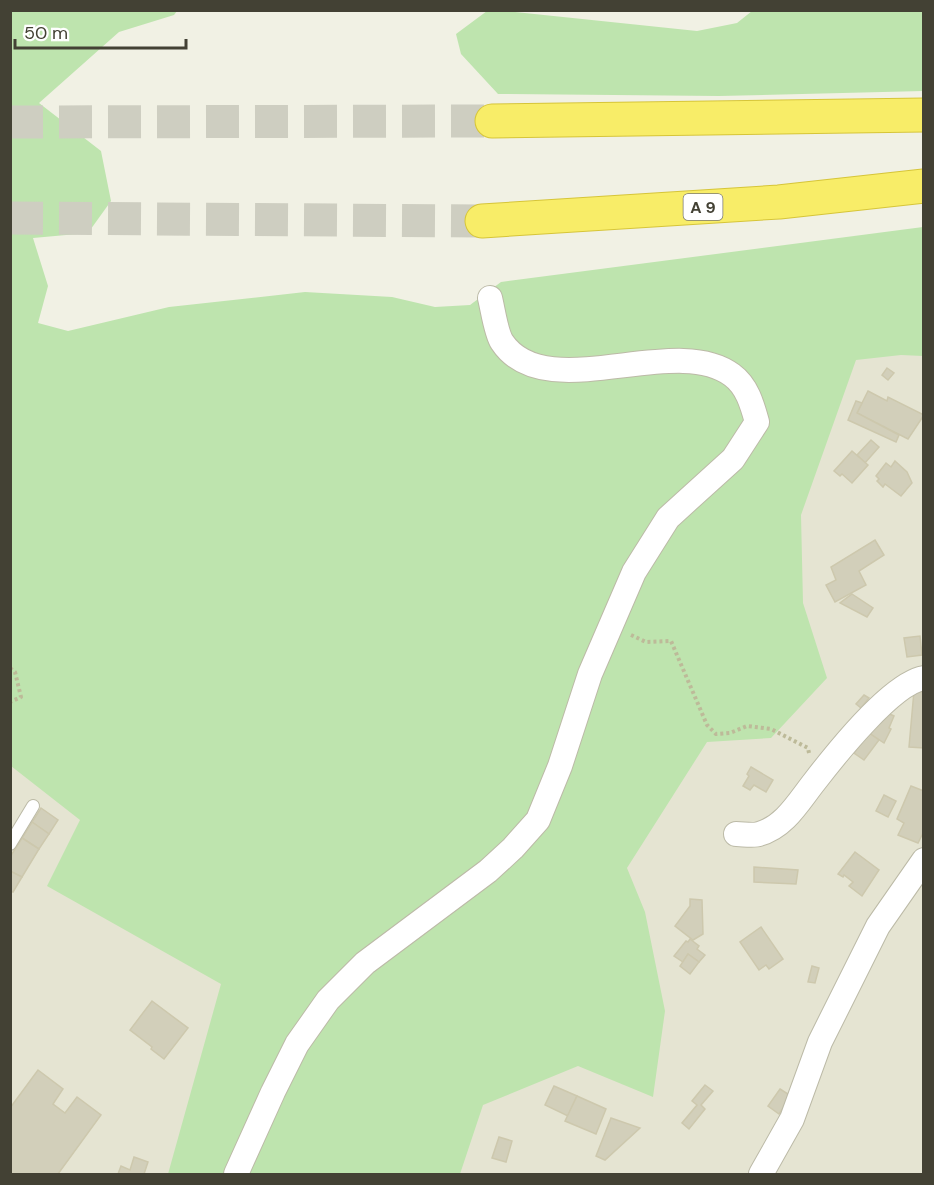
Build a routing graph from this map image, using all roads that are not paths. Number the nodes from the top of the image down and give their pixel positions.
1 (924, 115) edge
2 (492, 122) tunnel mouth
3 (924, 186) edge
4 (482, 221) tunnel mouth
5 (490, 298) dead end
6 (924, 678) edge
7 (33, 806) dead end
8 (736, 834) dead end
9 (10, 844) edge
10 (924, 860) edge
11 (236, 1174) edge
12 (761, 1174) edge

1 - 2 highway
3 - 4 highway, A 9
5 - 11 street
6 - 8 street
7 - 9 lane
10 - 12 street

